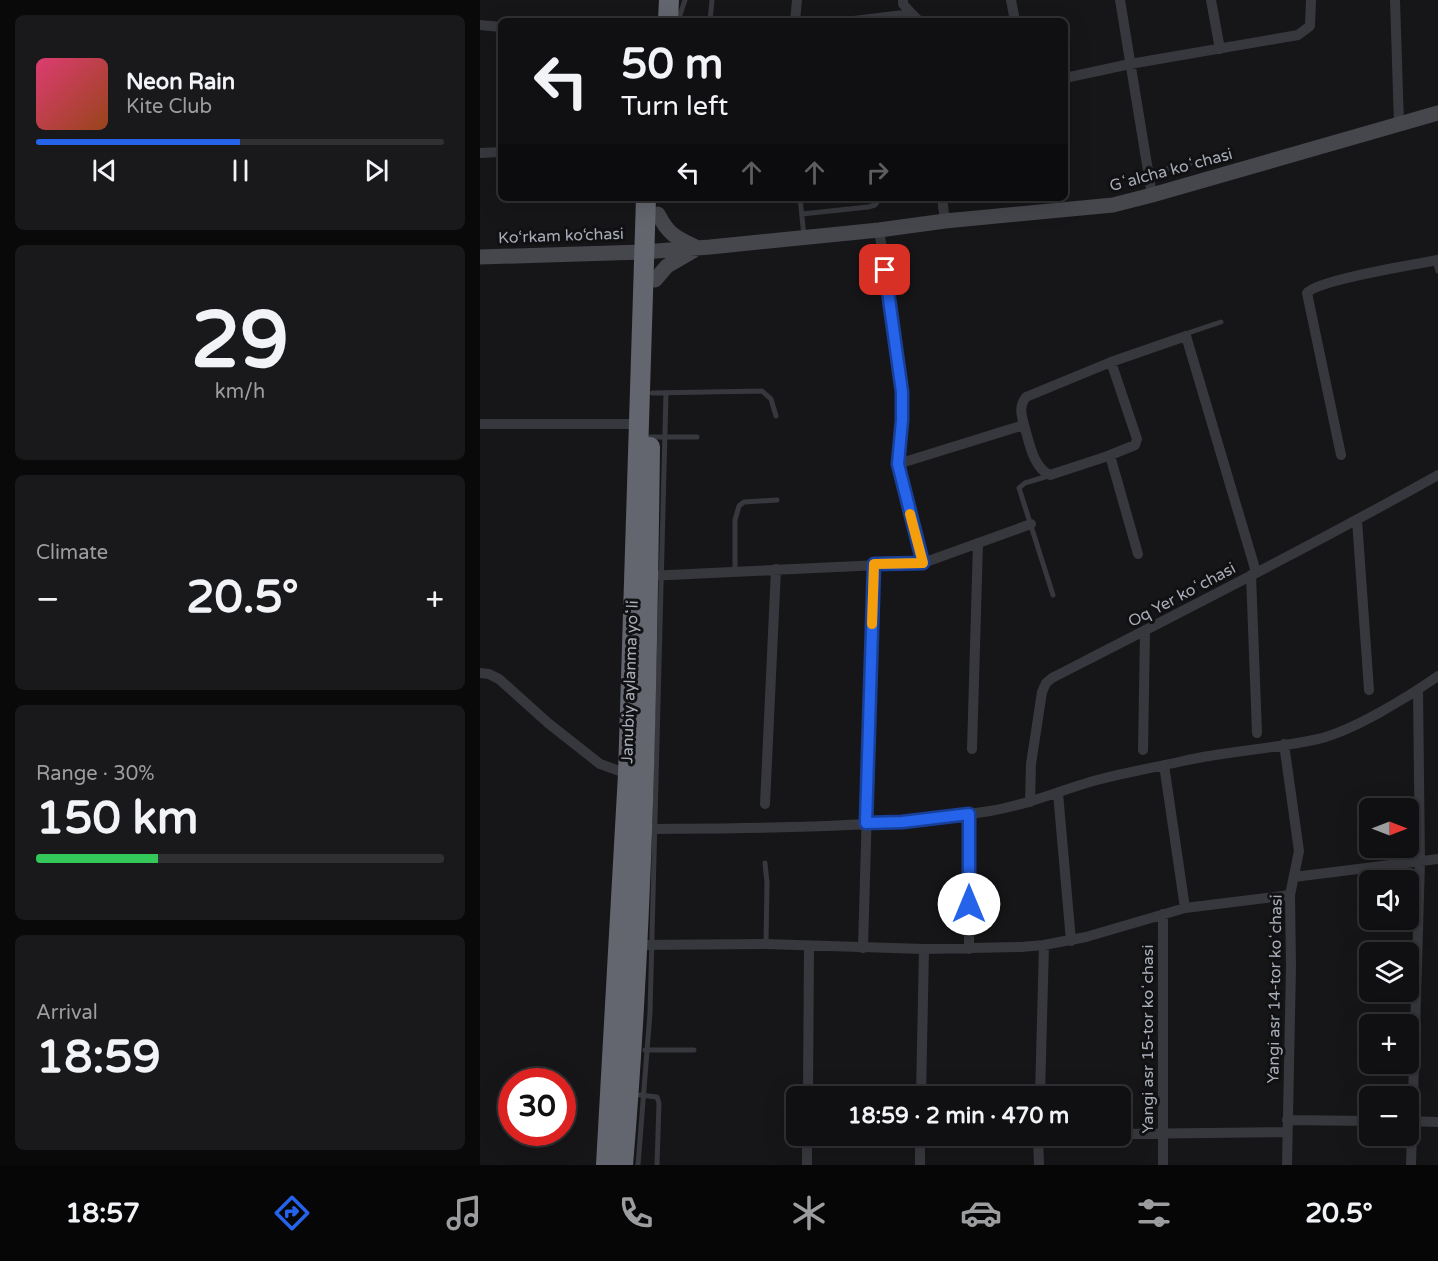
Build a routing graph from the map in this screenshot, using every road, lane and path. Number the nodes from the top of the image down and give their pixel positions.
1 (657, 0) edge
2 (669, 0) edge
3 (685, 0) edge
4 (712, 0) edge
5 (797, 0) edge
6 (903, 0) edge
7 (1011, 0) edge
8 (1120, 0) edge
9 (1211, 0) edge
10 (1311, 0) edge
11 (1395, 0) edge
12 (656, 18) edge
13 (668, 18) edge
14 (679, 18) edge
15 (710, 18) edge
16 (795, 18) edge
17 (915, 18) edge
18 (1014, 18) edge
19 (480, 25) edge
20 (498, 27) edge
21 (1220, 49) junction
22 (1130, 64) junction
23 (1068, 77) edge
24 (1438, 113) edge
25 (1399, 124) junction
26 (498, 152) edge
27 (480, 153) edge
28 (1217, 156) dead end
29 (1149, 174) junction
30 (1152, 195) junction
31 (646, 201) edge
32 (800, 201) edge
33 (878, 201) edge
34 (942, 201) edge
35 (658, 206) edge
36 (802, 214) junction
37 (945, 221) junction
38 (879, 230) junction
39 (804, 238) junction
40 (699, 248) junction
41 (650, 251) junction
42 (480, 257) edge
43 (1437, 264) edge
44 (655, 280) junction
45 (1221, 321) dead end
46 (1184, 335) junction
47 (1111, 362) junction
48 (659, 393) junction
49 (776, 416) dead end
50 (480, 424) edge
51 (1024, 425) junction
52 (651, 433) junction
53 (697, 437) dead end
54 (1341, 455) dead end
55 (1108, 456) junction
56 (898, 464) junction
57 (1050, 475) junction
58 (1438, 475) edge
59 (777, 500) dead end
60 (1357, 520) junction
61 (1030, 524) junction
62 (978, 543) junction
63 (1138, 554) dead end
64 (923, 563) junction
65 (874, 564) junction
66 (776, 569) junction
67 (735, 572) junction
68 (1253, 573) junction
69 (655, 575) junction
70 (1053, 595) dead end
71 (1145, 632) junction
72 (480, 673) edge
73 (1438, 676) edge
74 (1369, 690) dead end
75 (1418, 690) junction
76 (1257, 733) dead end
77 (1284, 744) junction
78 (972, 749) dead end
79 (1143, 750) dead end
80 (1164, 765) junction
81 (628, 774) junction
82 (1059, 793) junction
83 (1030, 802) junction
84 (765, 804) dead end
85 (969, 814) junction
86 (866, 823) junction
87 (648, 829) junction
88 (1438, 859) edge
89 (1420, 862) junction
90 (765, 863) dead end
91 (1294, 878) junction
92 (1290, 895) junction
93 (1185, 908) junction
94 (1163, 914) junction
95 (1071, 940) junction
96 (765, 944) junction
97 (1044, 945) junction
98 (644, 946) junction
99 (809, 946) junction
100 (863, 948) junction
101 (924, 949) junction
102 (969, 949) junction
103 (639, 1050) junction
104 (694, 1050) dead end
105 (808, 1086) edge
106 (921, 1086) edge
107 (1040, 1086) edge
108 (1411, 1086) edge
109 (636, 1094) junction
110 (1287, 1120) junction
111 (1359, 1121) edge
112 (1419, 1121) edge
113 (1438, 1122) edge
114 (1287, 1132) junction
115 (1163, 1133) junction
116 (1131, 1134) edge
117 (807, 1146) edge
118 (920, 1146) edge
119 (1038, 1146) edge
120 (1411, 1146) edge
121 (606, 1165) edge
122 (623, 1165) edge
123 (638, 1165) edge
124 (657, 1165) edge
125 (807, 1165) edge
126 (920, 1165) edge
127 (1039, 1165) edge
128 (1163, 1165) edge
129 (1287, 1165) edge
130 (1411, 1165) edge

1 - 12 highway
2 - 13 highway
3 - 14 lane
4 - 15 lane
5 - 16 street
6 - 17 street
7 - 18 street
8 - 22 street
9 - 21 street
10 - 21 street
11 - 25 street
19 - 20 street
21 - 22 street
22 - 23 street
22 - 29 street
24 - 25 street, Gʻalcha koʻchasi
25 - 30 street, Gʻalcha koʻchasi
26 - 27 street
28 - 29 lane
29 - 30 street
30 - 37 street, Gʻalcha koʻchasi
31 - 41 highway, Janubiy aylanma yoʻli
32 - 36 lane
33 - 36 lane
34 - 37 street
35 - 40 street
35 - 41 highway, Janubiy aylanma yoʻli
36 - 39 lane
37 - 38 street, Gʻalcha koʻchasi
38 - 39 street, Gʻalcha koʻchasi
38 - 56 street
39 - 40 street, Gʻalcha koʻchasi
40 - 41 street, Gʻalcha koʻchasi
40 - 44 street
41 - 42 street, Ko‘rkam ko‘chasi
41 - 44 highway, Janubiy aylanma yoʻli
41 - 52 highway, Janubiy aylanma yoʻli
43 - 54 street
44 - 48 highway, Janubiy aylanma yoʻli
45 - 46 lane
46 - 47 street
46 - 68 street
47 - 51 street
47 - 55 street
48 - 49 lane
48 - 52 highway, Janubiy aylanma yoʻli
50 - 52 street
51 - 56 street
51 - 57 street
52 - 53 lane
52 - 69 highway, Janubiy aylanma yoʻli
52 - 81 highway, Janubiy aylanma yoʻli
55 - 57 street
55 - 63 street
56 - 64 street
57 - 61 lane
58 - 60 street, Oq Yer koʻchasi
59 - 67 lane
60 - 68 street, Oq Yer koʻchasi
60 - 74 street
61 - 62 street
61 - 70 lane
62 - 64 street
62 - 78 street
64 - 65 street
65 - 66 street
65 - 86 street
66 - 67 street
66 - 84 street
67 - 69 street
68 - 71 street, Oq Yer koʻchasi
68 - 76 street
69 - 87 highway, Janubiy aylanma yoʻli
71 - 79 street
71 - 83 street, Oq Yer koʻchasi
72 - 81 street
73 - 75 street
75 - 77 street
75 - 89 street
77 - 80 street
77 - 91 street, Yangi asr 14-tor koʻchasi
80 - 82 street
80 - 93 street
81 - 121 highway, Janubiy aylanma yoʻli
82 - 83 street
82 - 95 street
83 - 85 street
85 - 86 street
85 - 102 street
86 - 87 street
86 - 100 street
87 - 98 highway, Janubiy aylanma yoʻli
88 - 89 street
89 - 91 street
89 - 108 street
90 - 96 lane
91 - 92 street, Yangi asr 14-tor koʻchasi
92 - 93 street
92 - 110 street, Yangi asr 14-tor koʻchasi
93 - 94 street
94 - 95 street
94 - 115 street, Yangi asr 15-tor koʻchasi
95 - 97 street
96 - 98 street
96 - 99 street
97 - 102 street
97 - 107 street
98 - 103 highway, Janubiy aylanma yoʻli
99 - 100 street
99 - 105 street
100 - 101 street
101 - 102 street
101 - 106 street
103 - 104 lane
103 - 109 highway, Janubiy aylanma yoʻli
109 - 122 highway, Janubiy aylanma yoʻli
109 - 123 lane
109 - 124 lane
110 - 111 street
110 - 114 street, Yangi asr 14-tor koʻchasi
112 - 113 street
114 - 115 street
114 - 129 street, Yangi asr 14-tor koʻchasi
115 - 116 street
115 - 128 street, Yangi asr 15-tor koʻchasi
117 - 125 street
118 - 126 street
119 - 127 street
120 - 130 street

